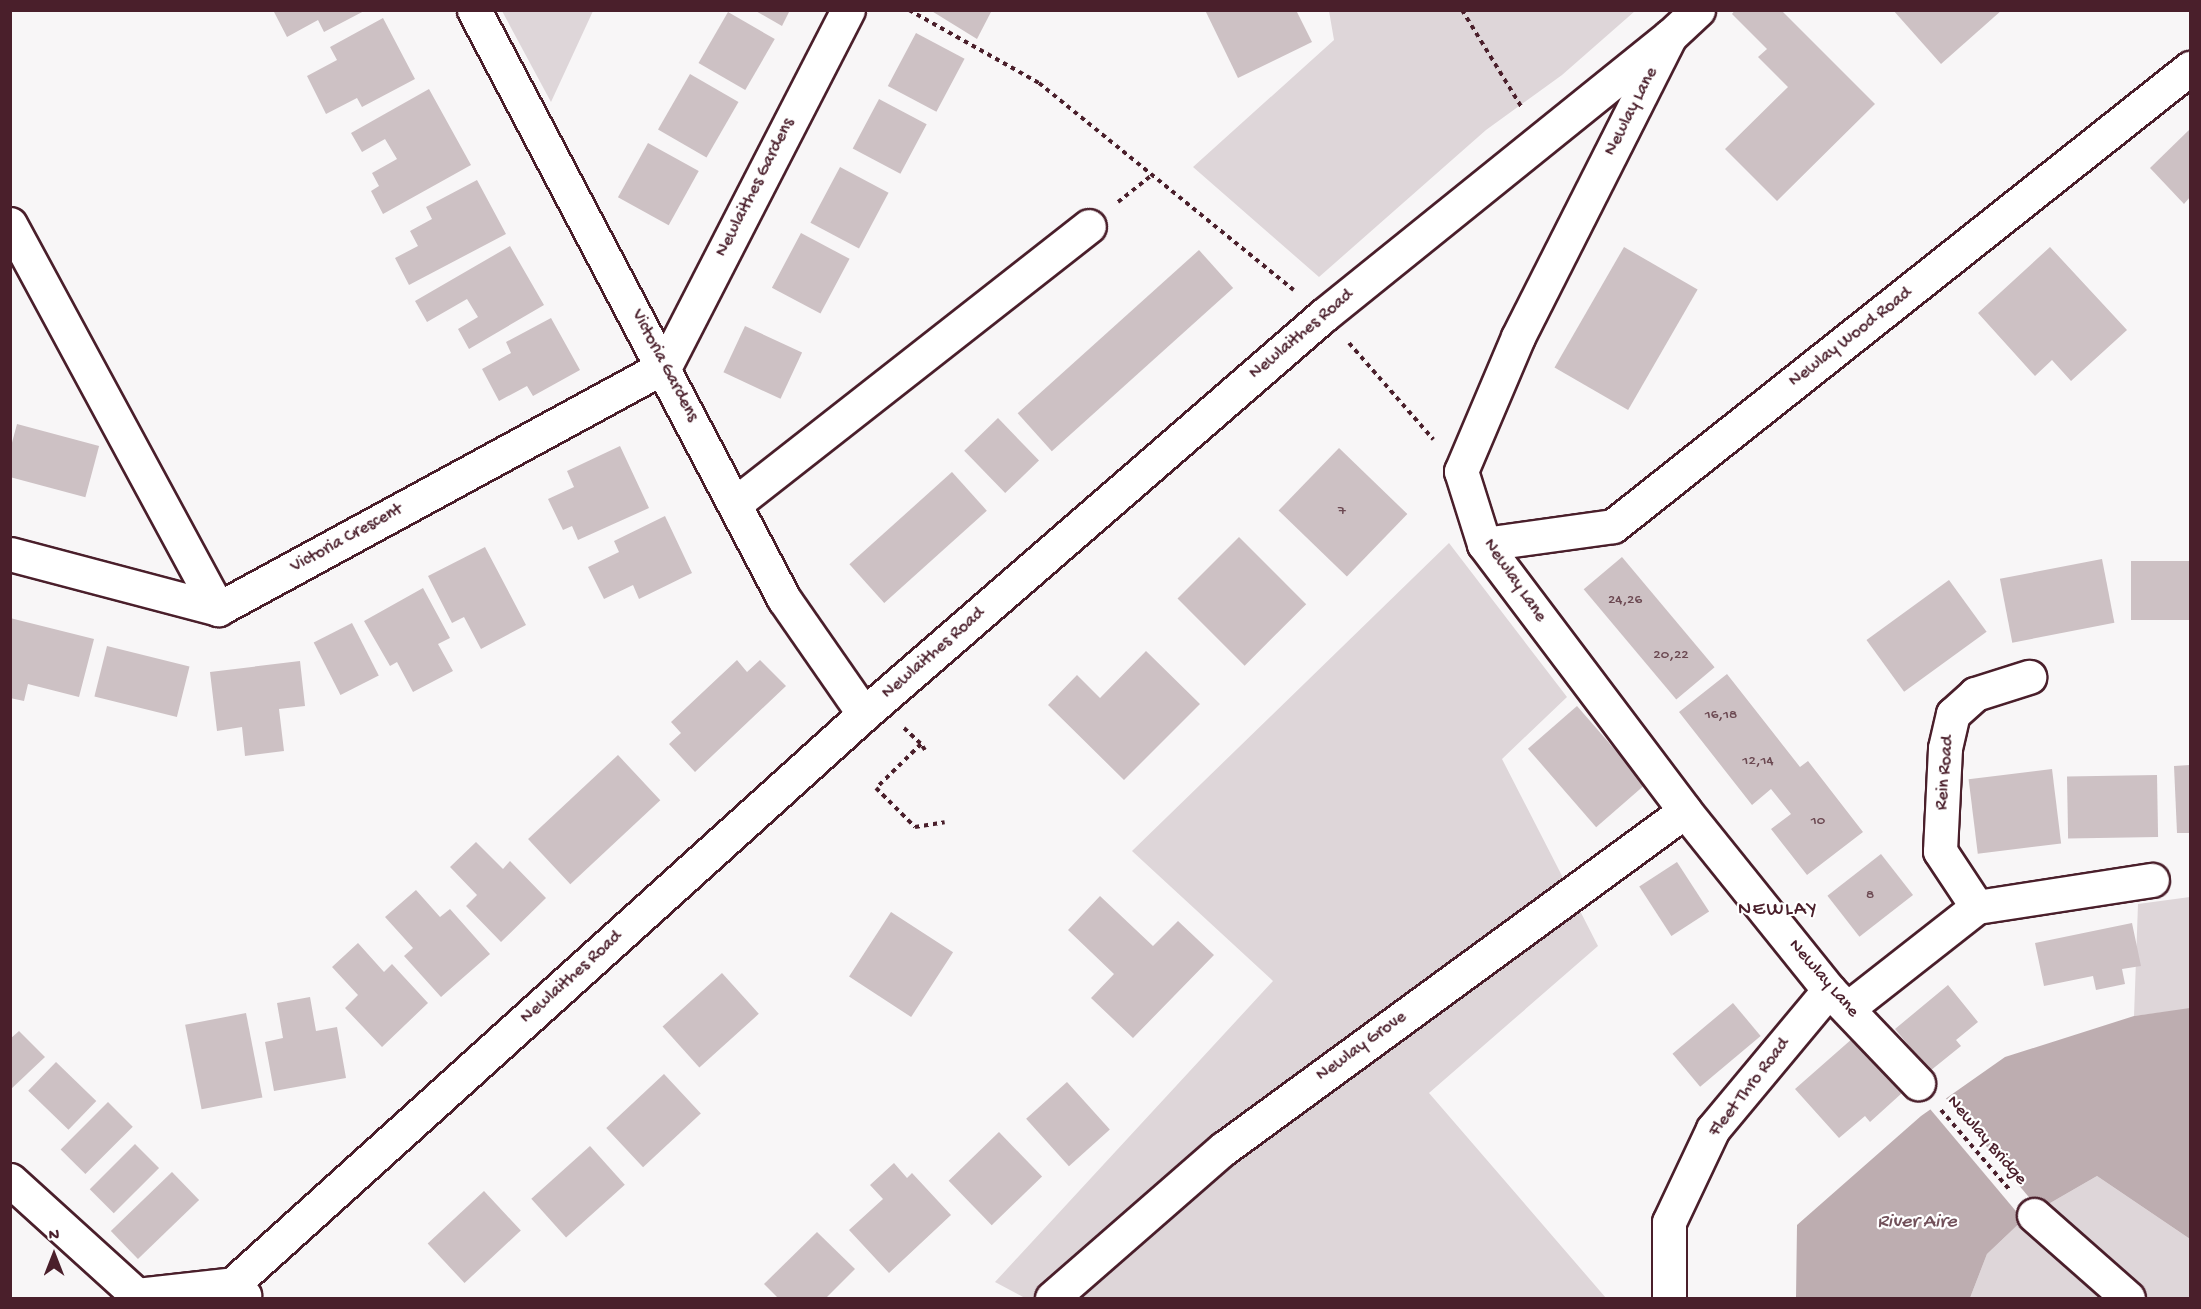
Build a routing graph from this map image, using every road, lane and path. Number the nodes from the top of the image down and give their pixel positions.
1 (474, 10) edge
2 (848, 10) edge
3 (909, 10) edge
4 (1462, 10) edge
5 (1698, 10) edge
6 (1670, 36) junction
7 (2190, 68) edge
8 (1541, 139) junction
9 (1152, 175) junction
10 (10, 224) edge
11 (1089, 225) joint
12 (1324, 315) junction
13 (664, 366) junction
14 (1461, 471) junction
15 (736, 502) junction
16 (1484, 544) junction
17 (10, 554) edge
18 (218, 609) junction
19 (2029, 677) dead end
20 (864, 714) junction
21 (925, 750) dead end
22 (1685, 811) junction
23 (945, 822) dead end
24 (2152, 880) dead end
25 (1977, 907) junction
26 (1839, 999) junction
27 (1918, 1083) joint
28 (10, 1180) edge
29 (2034, 1215) joint
30 (234, 1294) edge
31 (1052, 1299) edge
32 (1669, 1299) edge
33 (2128, 1299) edge

1 - 13 street, Victoria Gardens
2 - 13 street, Newlaithes Gardens
3 - 9 path
4 - 8 path
5 - 6 street, Newlay Lane
6 - 8 street, Newlaithes Road
6 - 14 street, Newlay Lane
7 - 16 street, Newlay Wood Road
8 - 12 street, Newlaithes Road
9 - 11 path
9 - 12 path
10 - 18 street
11 - 15 street
12 - 14 path
12 - 20 street, Newlaithes Road
13 - 15 street, Victoria Gardens
13 - 18 street, Victoria Crescent
14 - 16 street, Newlay Lane
15 - 20 street, Victoria Gardens
16 - 22 street, Newlay Lane
17 - 18 street
19 - 25 street, Rein Road
20 - 30 street, Newlaithes Road
21 - 23 path
22 - 26 street, Newlay Lane
22 - 31 street, Newlay Grove
24 - 25 street
25 - 26 street
26 - 27 street, Newlay Lane
26 - 32 street, Fleet Thro Road
27 - 29 path, Newlay Bridge
28 - 30 street
29 - 33 street

